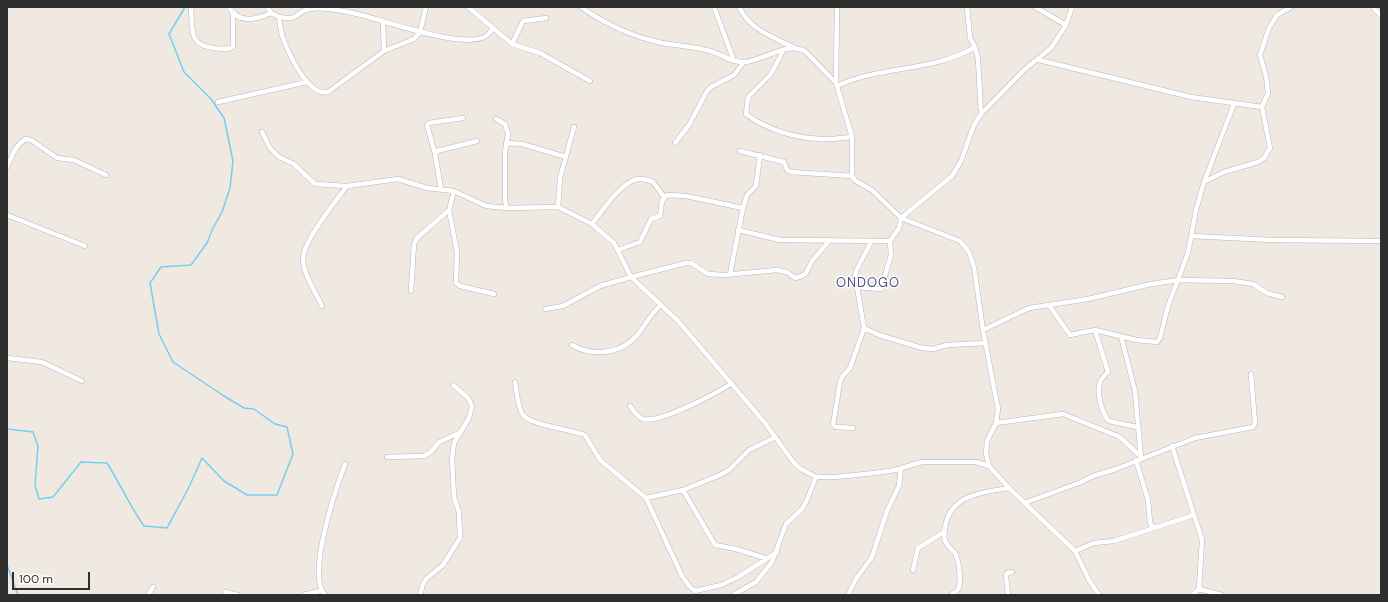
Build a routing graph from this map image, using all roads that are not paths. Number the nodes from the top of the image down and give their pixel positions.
1 (229, 7) edge
2 (267, 7) edge
3 (426, 7) edge
4 (468, 7) edge
5 (581, 7) edge
6 (714, 7) edge
7 (739, 7) edge
8 (837, 7) edge
9 (967, 7) edge
10 (1035, 7) edge
11 (1072, 7) edge
12 (1290, 7) edge
13 (1374, 7) edge
14 (335, 8) edge
15 (191, 9) dead end
16 (271, 13) junction
17 (233, 14) junction
18 (1381, 15) edge
19 (279, 17) junction
20 (546, 18) dead end
21 (383, 22) junction
22 (1066, 25) junction
23 (492, 29) junction
24 (420, 32) junction
25 (512, 44) junction
26 (975, 47) junction
27 (795, 48) junction
28 (783, 50) junction
29 (384, 51) junction
30 (1039, 60) junction
31 (734, 61) junction
32 (744, 62) junction
33 (590, 81) dead end
34 (307, 82) junction
35 (837, 85) junction
36 (218, 102) dead end
37 (1234, 104) junction
38 (1262, 107) junction
39 (981, 114) junction
40 (463, 118) dead end
41 (496, 119) dead end
42 (574, 126) dead end
43 (262, 132) dead end
44 (852, 137) junction
45 (477, 141) dead end
46 (506, 143) junction
47 (675, 143) dead end
48 (740, 150) dead end
49 (435, 154) junction
50 (760, 155) junction
51 (566, 157) junction
52 (7, 167) edge
53 (106, 175) dead end
54 (852, 176) junction
55 (1204, 182) junction
56 (347, 186) junction
57 (441, 189) junction
58 (454, 191) junction
59 (664, 197) junction
60 (558, 207) junction
61 (507, 208) junction
62 (743, 208) junction
63 (449, 210) junction
64 (7, 215) edge
65 (901, 218) junction
66 (592, 224) junction
67 (738, 230) junction
68 (1192, 236) junction
69 (830, 240) junction
70 (890, 241) junction
71 (1381, 241) edge
72 (871, 242) junction
73 (85, 246) dead end
74 (618, 250) junction
75 (730, 274) junction
76 (631, 277) junction
77 (1179, 280) junction
78 (857, 287) junction
79 (411, 291) dead end
80 (494, 294) dead end
81 (1282, 297) dead end
82 (661, 305) junction
83 (1049, 305) junction
84 (322, 306) dead end
85 (545, 309) dead end
86 (864, 328) junction
87 (983, 330) junction
88 (1095, 330) junction
89 (1121, 336) junction
90 (986, 343) junction
91 (572, 345) dead end
92 (7, 358) edge
93 (1251, 374) dead end
94 (82, 381) dead end
95 (515, 382) dead end
96 (732, 383) junction
97 (453, 385) dead end
98 (630, 406) dead end
99 (996, 423) junction
100 (853, 428) dead end
101 (1137, 428) junction
102 (460, 433) junction
103 (776, 437) junction
104 (1172, 446) junction
105 (387, 457) dead end
106 (1141, 457) junction
107 (1136, 460) junction
108 (346, 464) dead end
109 (989, 466) junction
110 (901, 468) junction
111 (816, 476) junction
112 (1009, 488) junction
113 (683, 490) junction
114 (646, 498) junction
115 (1024, 502) junction
116 (1194, 515) junction
117 (1153, 528) junction
118 (944, 532) junction
119 (1075, 551) junction
120 (777, 552) junction
121 (765, 558) junction
122 (913, 570) dead end
123 (1012, 572) dead end
124 (153, 587) dead end
125 (1199, 590) junction
126 (320, 591) junction
127 (225, 592) dead end
128 (148, 595) edge
129 (238, 595) edge
130 (303, 595) edge
131 (325, 595) edge
132 (420, 595) edge
133 (733, 595) edge
134 (848, 595) edge
135 (951, 595) edge
136 (1008, 595) edge
137 (1098, 595) edge
138 (1192, 595) edge
139 (1222, 595) edge

1 - 17 street
2 - 16 street
3 - 24 street
4 - 23 street
5 - 31 street
6 - 31 street
7 - 27 street
8 - 35 street
9 - 26 street
10 - 22 street
11 - 22 street
12 - 38 street
13 - 18 street
14 - 19 street
14 - 21 street
15 - 17 street
16 - 17 street
16 - 19 street
19 - 34 street
20 - 25 street
21 - 24 street
21 - 29 street
22 - 30 street
23 - 24 street
23 - 25 street
24 - 29 street
25 - 33 street
26 - 35 street
26 - 39 street
27 - 28 street
27 - 35 street
28 - 32 street
28 - 44 street
29 - 34 street
30 - 37 street
30 - 39 street
31 - 32 street
32 - 47 street
34 - 36 street
35 - 44 street
37 - 38 street
37 - 55 street
38 - 55 street
39 - 65 street
40 - 49 street
41 - 46 street
42 - 51 street
43 - 56 street
44 - 54 street
45 - 49 street
46 - 51 street
46 - 61 street
48 - 50 street
49 - 57 street
50 - 54 street
50 - 62 street
51 - 60 street
52 - 53 street
54 - 65 street
55 - 68 street
56 - 57 street
56 - 84 street
57 - 58 street
58 - 61 street
58 - 63 street
59 - 62 street
59 - 66 street
59 - 74 street
60 - 61 street
60 - 66 street
62 - 67 street
63 - 79 street
63 - 80 street
64 - 73 street
65 - 70 street
65 - 87 street
66 - 74 street
67 - 69 street
67 - 75 street
68 - 71 street
68 - 77 street
69 - 72 street
69 - 75 street
70 - 72 street
70 - 78 street
72 - 78 street
74 - 76 street
75 - 76 street
76 - 82 street
76 - 85 street
77 - 81 street
77 - 83 street
77 - 89 street
78 - 86 street
82 - 91 street
82 - 96 street
83 - 87 street
83 - 88 street
86 - 90 street
86 - 100 street
87 - 90 street
88 - 89 street
88 - 101 street
89 - 101 street
90 - 99 street
92 - 94 street
93 - 104 street
95 - 114 street
96 - 98 street
96 - 103 street
97 - 102 street
99 - 106 street
99 - 109 street
101 - 106 street
102 - 105 street
102 - 132 street
103 - 111 street
103 - 113 street
104 - 106 street
104 - 116 street
106 - 107 street
107 - 115 street
107 - 117 street
108 - 126 street
109 - 110 street
109 - 112 street
110 - 111 street
110 - 134 street
111 - 120 street
112 - 115 street
112 - 118 street
113 - 114 street
113 - 121 street
114 - 121 street
115 - 119 street
116 - 117 street
116 - 125 street
117 - 119 street
118 - 122 street
118 - 135 street
119 - 137 street
120 - 121 street
120 - 133 street
123 - 136 street
124 - 128 street
125 - 138 street
125 - 139 street
126 - 130 street
126 - 131 street
127 - 129 street

